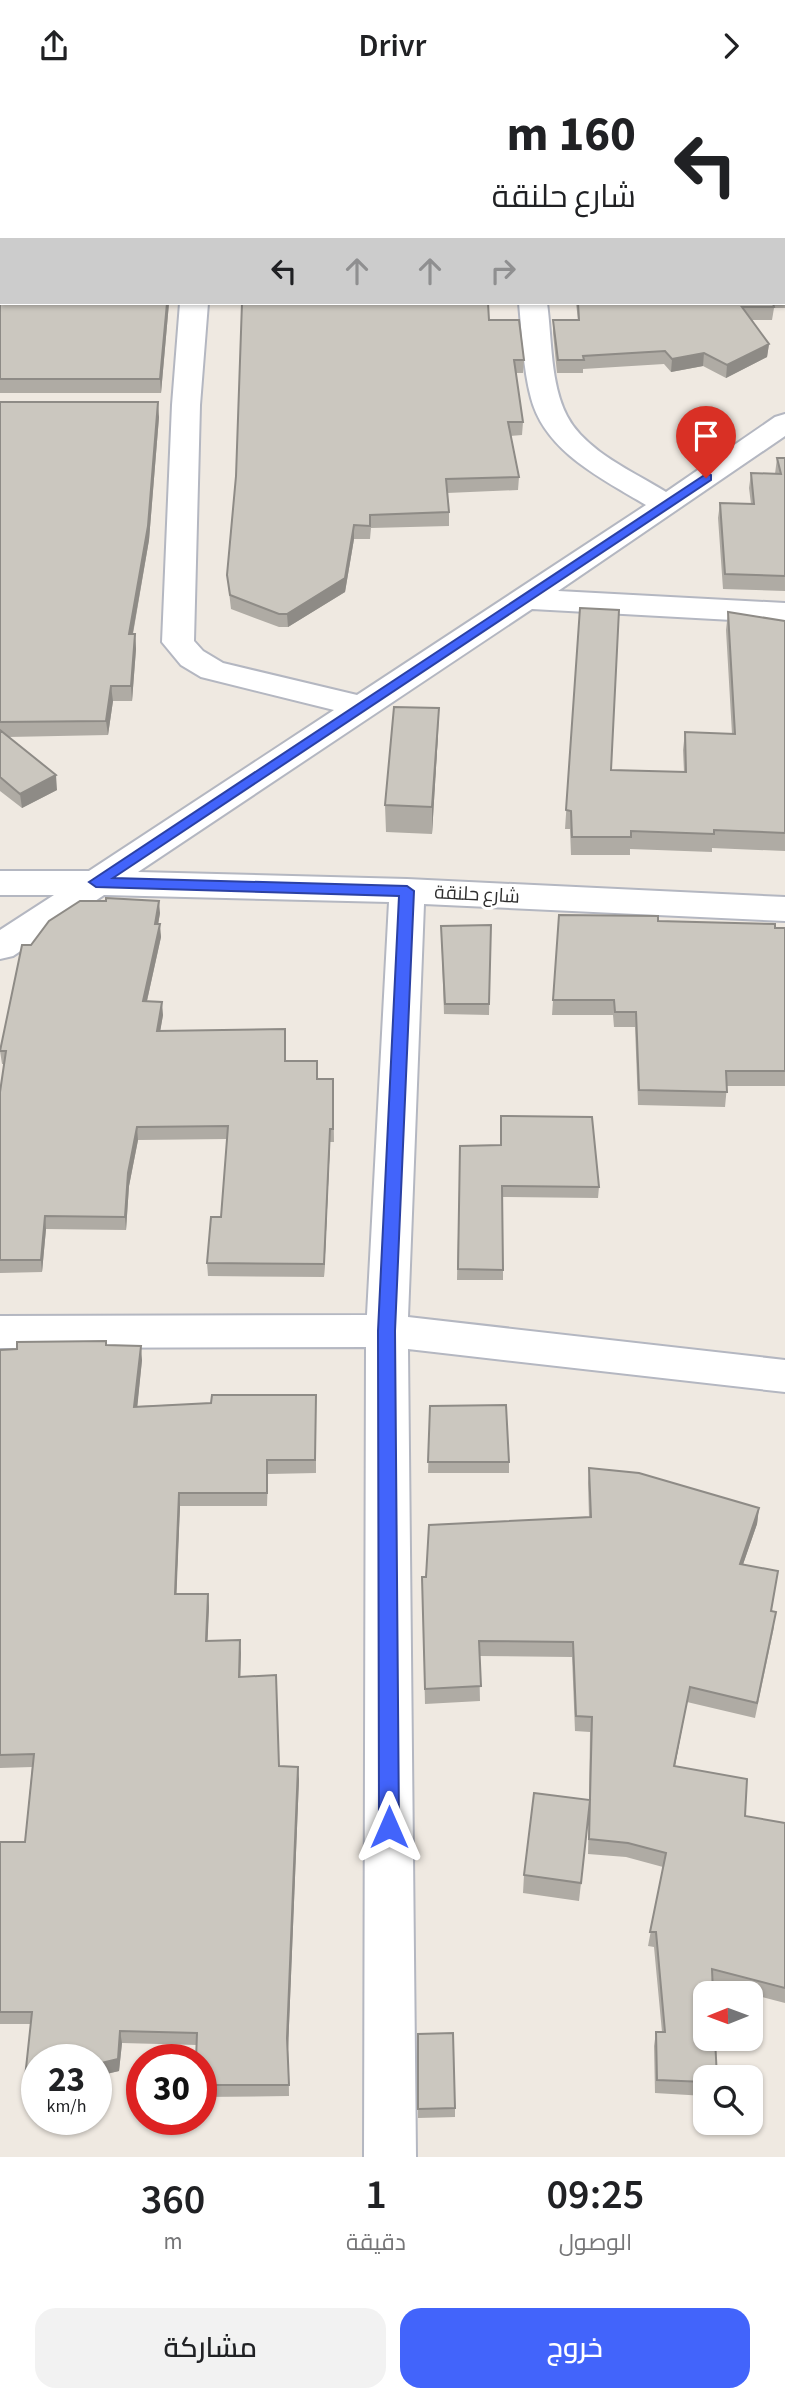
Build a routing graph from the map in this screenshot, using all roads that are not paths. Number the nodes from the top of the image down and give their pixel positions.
1 (194, 305) edge
2 (533, 305) edge
3 (785, 423) edge
4 (667, 505) junction
5 (526, 599) junction
6 (785, 613) edge
7 (363, 707) junction
8 (96, 882) junction
9 (0, 883) edge
10 (407, 891) junction
11 (785, 909) edge
12 (0, 947) edge
13 (387, 1331) junction
14 (0, 1332) edge
15 (785, 1376) edge
16 (390, 2157) edge

1 - 7 street
2 - 4 street
3 - 4 street
4 - 5 street
5 - 6 street
5 - 7 street
7 - 8 street
8 - 9 street, شارع حلنقة
8 - 10 street, شارع حلنقة
8 - 12 street
10 - 11 street, شارع حلنقة
10 - 13 street
13 - 14 street
13 - 15 street
13 - 16 street

